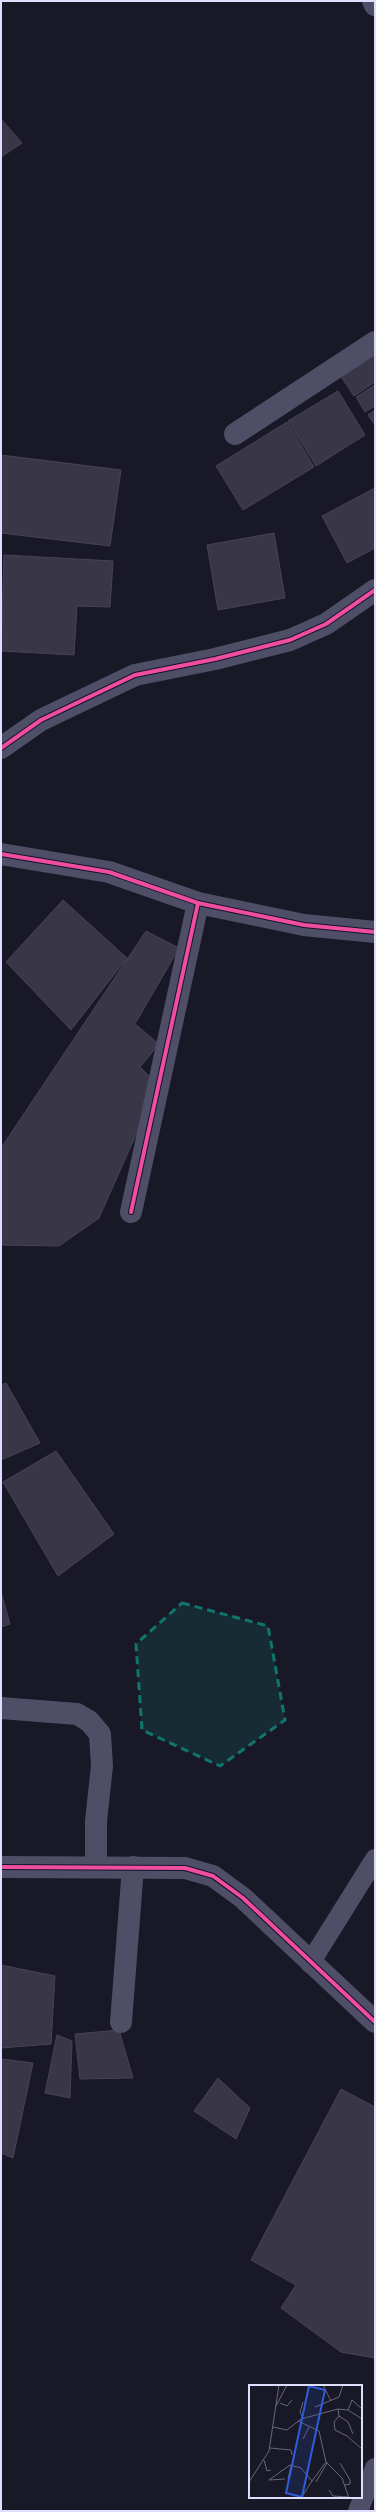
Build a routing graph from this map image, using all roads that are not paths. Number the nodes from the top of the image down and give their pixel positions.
1 (373, 1) edge
2 (375, 5) edge
3 (375, 342) edge
4 (235, 434) dead end
5 (375, 590) edge
6 (4, 741) edge
7 (1, 854) edge
8 (198, 903) junction
9 (375, 932) edge
10 (131, 1212) dead end
11 (1, 1708) edge
12 (375, 1859) edge
13 (1, 1867) edge
14 (96, 1867) junction
15 (134, 1867) junction
16 (310, 1963) junction
17 (121, 2022) dead end
18 (375, 2022) edge
19 (375, 2468) edge
20 (358, 2511) edge

1 - 2 street
3 - 4 street
5 - 6 street
7 - 8 street
8 - 9 street
8 - 10 street
11 - 14 street
12 - 16 lane
13 - 14 street
14 - 15 street
15 - 16 street
15 - 17 street
16 - 18 street
19 - 20 lane

